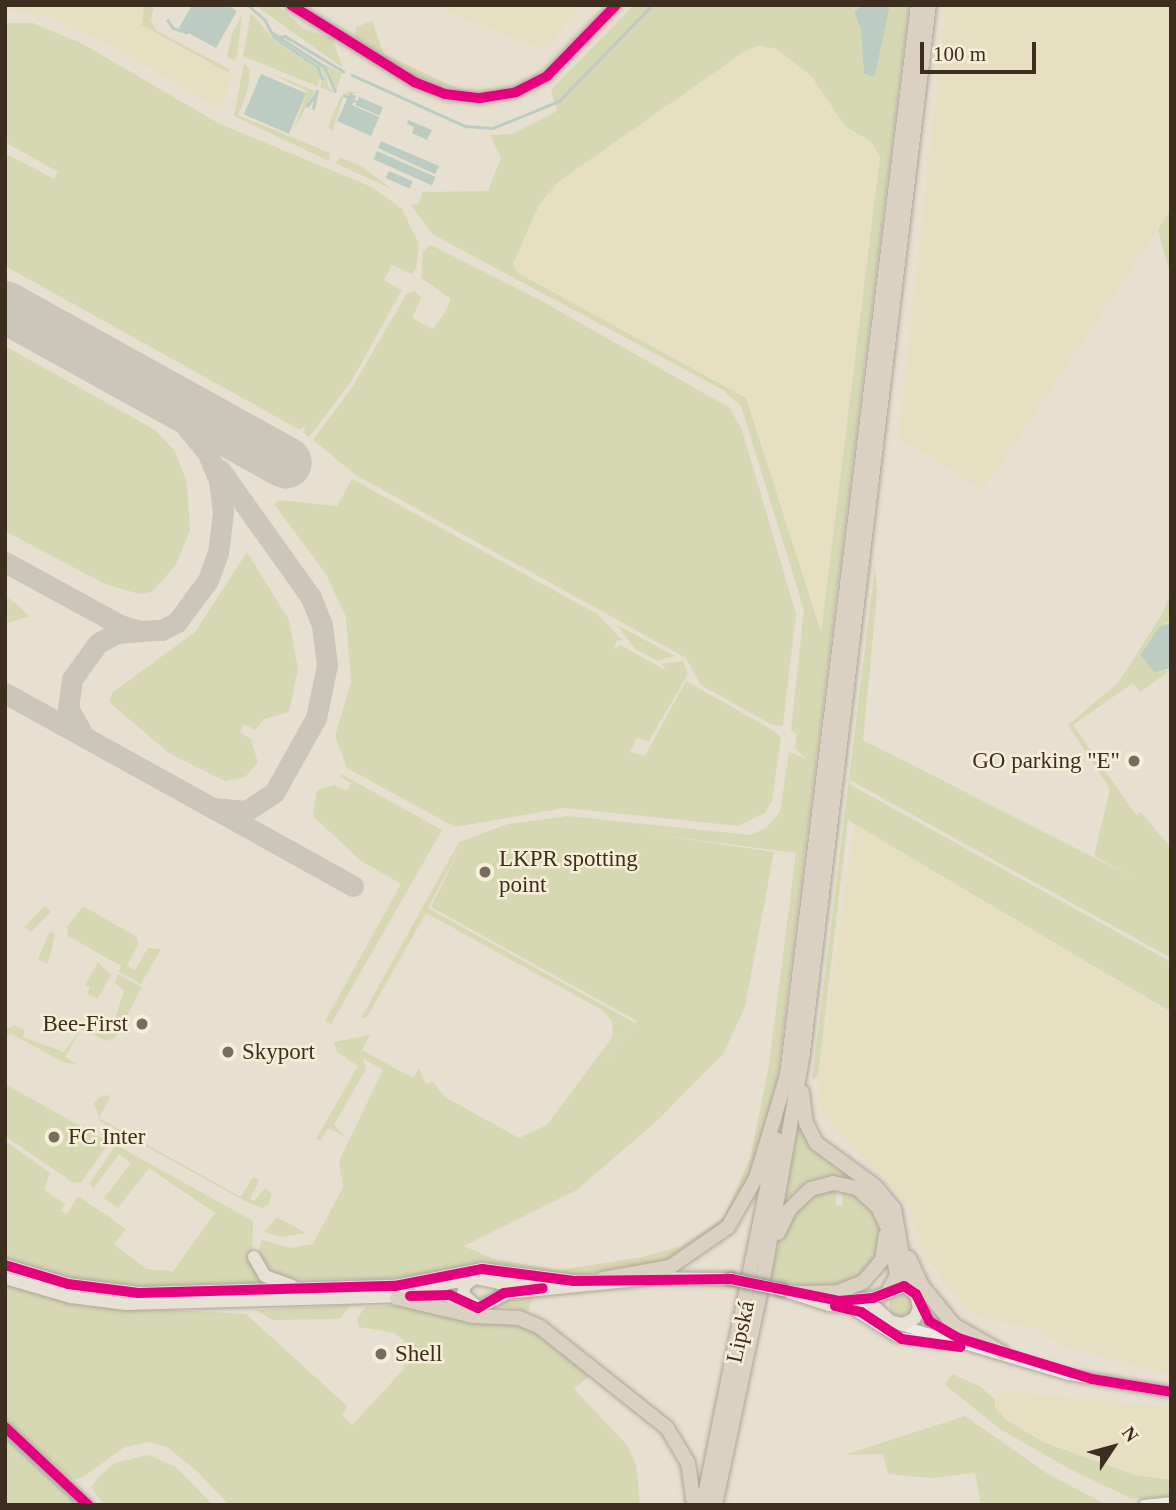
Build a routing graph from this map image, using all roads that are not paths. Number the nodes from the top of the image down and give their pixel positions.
1 (291, 5) edge
2 (616, 5) edge
3 (918, 5) edge
4 (929, 5) edge
5 (803, 1052) junction
6 (787, 1075) junction
7 (882, 1213) junction
8 (901, 1237) junction
9 (254, 1257) dead end
10 (5, 1265) edge
11 (764, 1275) junction
12 (5, 1278) edge
13 (661, 1278) junction
14 (471, 1279) junction
15 (603, 1279) junction
16 (486, 1280) junction
17 (574, 1281) junction
18 (306, 1289) junction
19 (782, 1290) junction
20 (888, 1291) junction
21 (396, 1292) junction
22 (799, 1293) junction
23 (918, 1299) junction
24 (480, 1305) junction
25 (849, 1308) junction
26 (889, 1319) junction
27 (976, 1350) junction
28 (1003, 1353) junction
29 (582, 1359) junction
30 (1092, 1379) junction
31 (1171, 1392) edge
32 (5, 1427) edge
33 (1171, 1502) edge
34 (88, 1505) edge
35 (694, 1505) edge
36 (703, 1505) edge
37 (715, 1505) edge
38 (1144, 1505) edge

1 - 2 street
3 - 6 highway
4 - 5 highway
5 - 8 highway
5 - 11 highway, Lipská
6 - 15 highway
6 - 36 highway, Lipská
7 - 11 highway
7 - 20 highway
7 - 22 highway
8 - 23 highway
8 - 28 highway
9 - 18 main road
10 - 18 main road
11 - 37 highway, Lipská
12 - 21 main road
13 - 15 main road
13 - 19 main road, bridge
13 - 24 main road
14 - 16 main road
14 - 21 main road
14 - 24 main road
15 - 17 main road
16 - 17 main road
16 - 24 main road
17 - 21 main road
18 - 21 main road
19 - 22 main road
19 - 25 main road
20 - 22 main road
20 - 23 main road
20 - 26 main road
21 - 24 main road
21 - 29 highway
23 - 26 main road
23 - 28 street
24 - 29 highway
25 - 26 main road
25 - 27 street
26 - 27 street
27 - 30 street
28 - 30 street
29 - 35 highway
30 - 31 street
32 - 34 street
33 - 38 street

